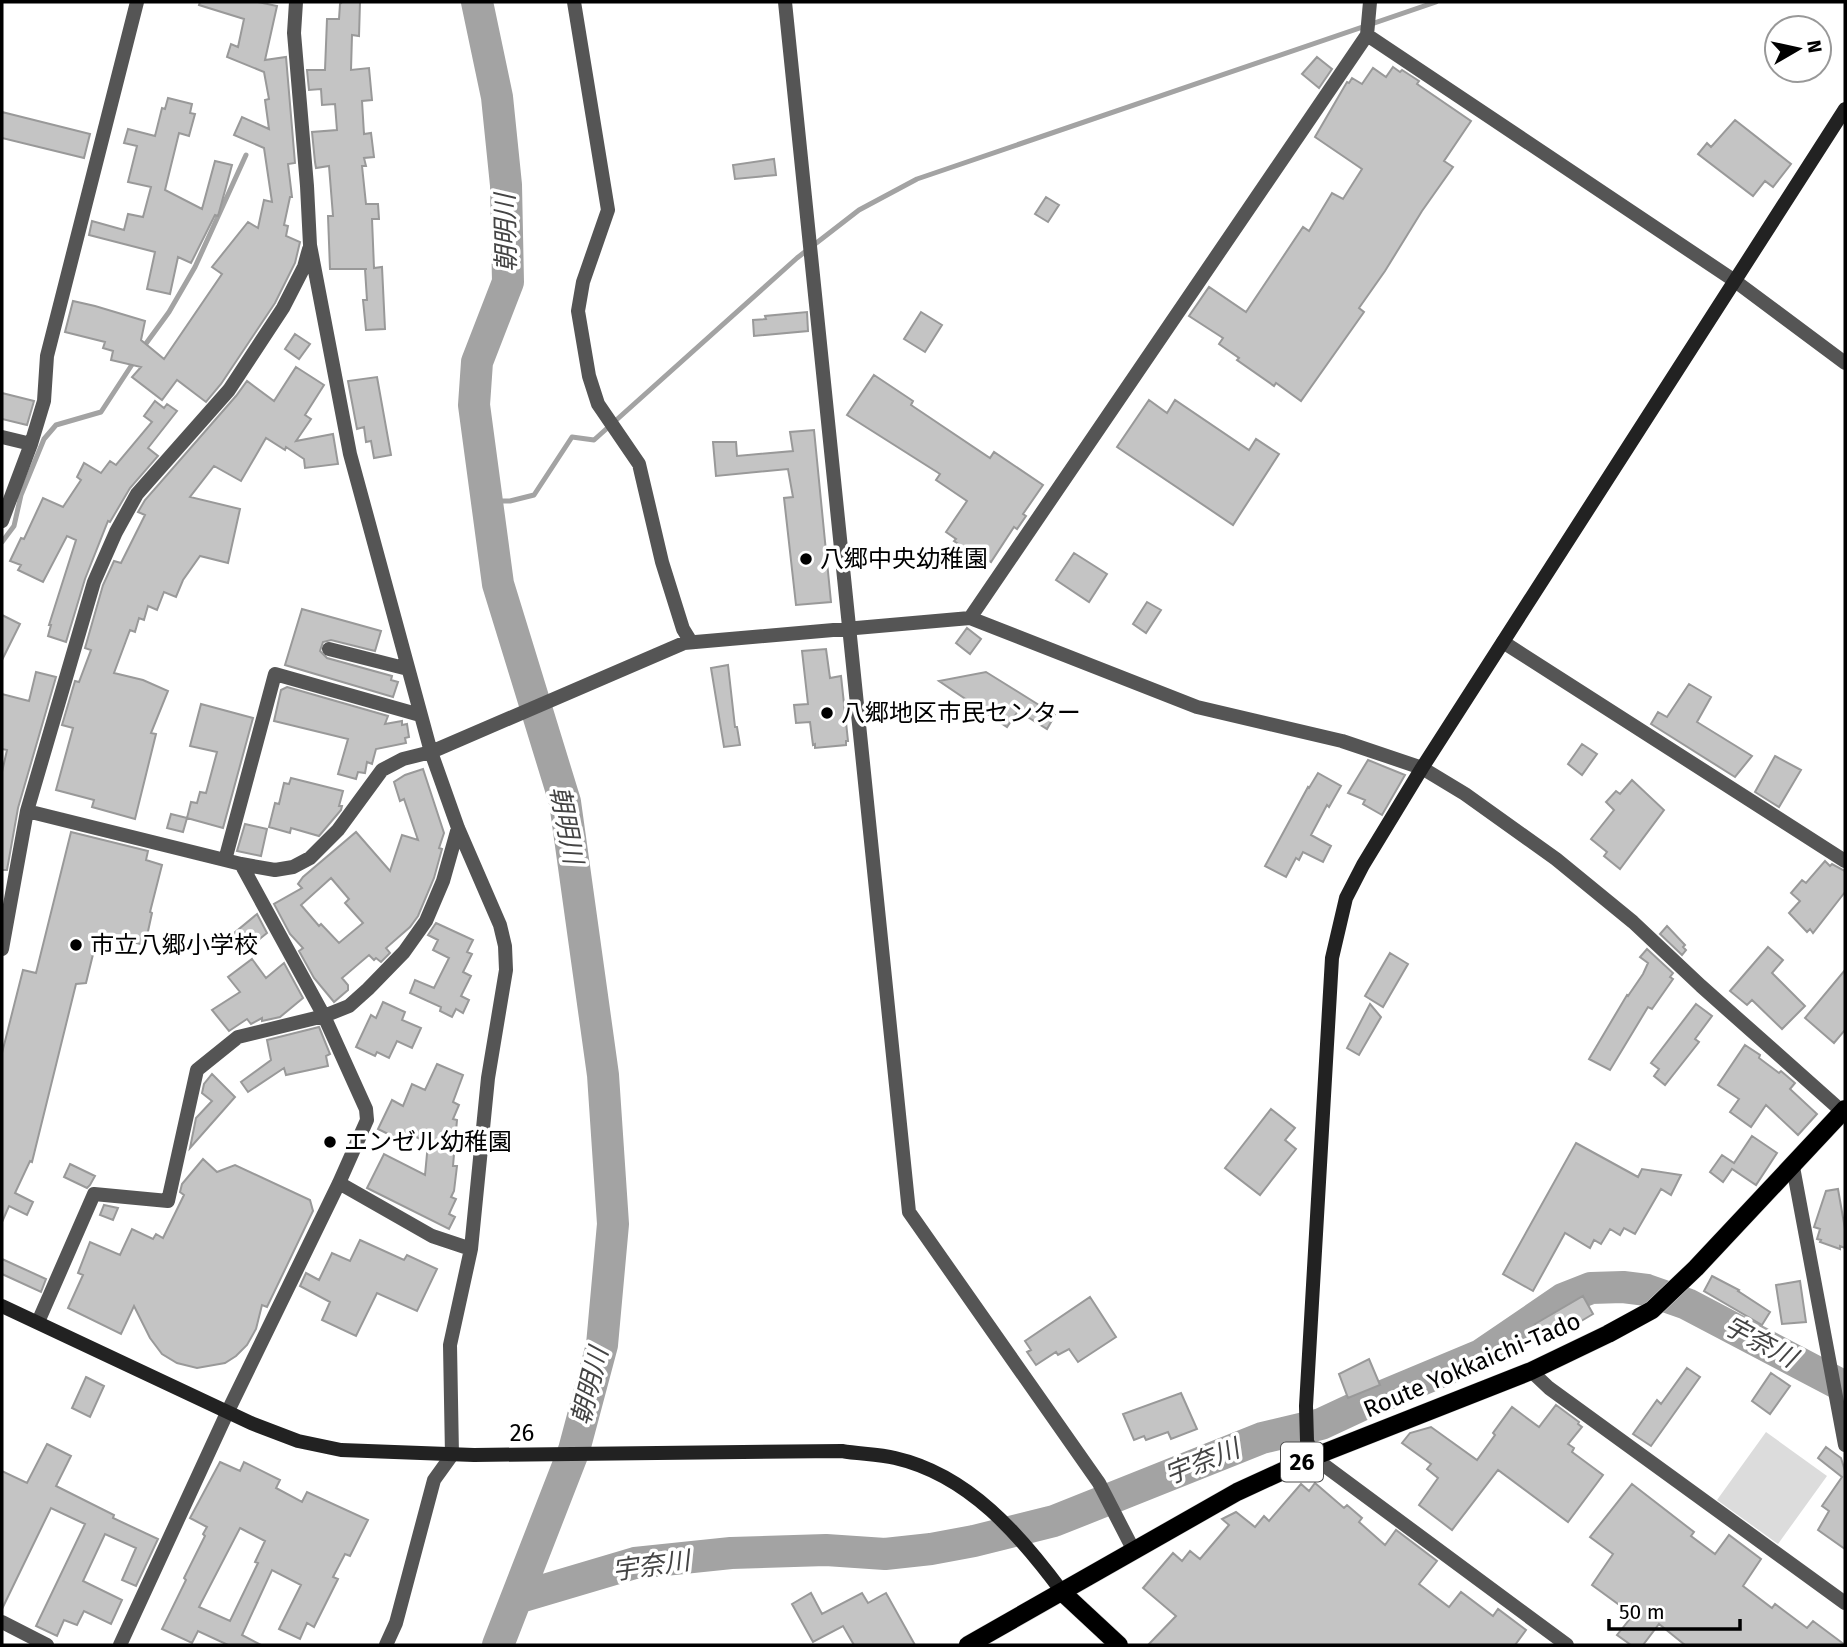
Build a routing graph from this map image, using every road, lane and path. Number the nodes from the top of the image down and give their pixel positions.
1 (137, 2) edge
2 (296, 2) edge
3 (574, 2) edge
4 (785, 2) edge
5 (1369, 8) edge
6 (1367, 34) junction
7 (1845, 109) edge
8 (310, 245) junction
9 (1735, 281) junction
10 (1845, 363) edge
11 (2, 437) edge
12 (31, 444) junction
13 (2, 521) edge
14 (970, 618) junction
15 (850, 629) junction
16 (688, 642) junction
17 (1503, 642) junction
18 (329, 649) dead end
19 (408, 669) junction
20 (420, 715) junction
21 (431, 752) junction
22 (1422, 768) junction
23 (27, 811) junction
24 (458, 828) junction
25 (225, 860) junction
26 (1845, 860) edge
27 (241, 864) junction
28 (2, 949) edge
29 (324, 1017) junction
30 (1844, 1112) edge
31 (1793, 1167) junction
32 (339, 1183) junction
33 (471, 1249) junction
34 (2, 1306) edge
35 (38, 1322) junction
36 (1531, 1371) junction
37 (1836, 1374) edge
38 (227, 1413) junction
39 (1845, 1445) edge
40 (1310, 1449) junction
41 (452, 1455) junction
42 (1134, 1551) junction
43 (1063, 1593) junction
44 (1845, 1603) edge
45 (2, 1622) edge
46 (47, 1645) edge
47 (120, 1645) edge
48 (386, 1645) edge
49 (968, 1645) edge
50 (1119, 1645) edge
51 (1567, 1645) edge

1 - 12 street
2 - 8 street
3 - 16 street
4 - 15 street
5 - 6 street
6 - 9 street
6 - 14 street
7 - 9 street
8 - 19 street
8 - 23 street
9 - 10 street
9 - 17 street
11 - 12 street
12 - 13 street
14 - 15 street
14 - 22 street
15 - 16 street
15 - 42 street
16 - 21 street
17 - 22 street
17 - 26 street
18 - 19 street
19 - 20 street
20 - 21 street
20 - 25 street
21 - 24 street
21 - 27 street
22 - 30 street
22 - 40 street
23 - 25 street
23 - 28 street
24 - 29 street
24 - 33 street
25 - 27 street
27 - 29 street
29 - 32 street
29 - 35 street
30 - 31 main road, Route Yokkaichi-Tado / 26
31 - 36 main road, Route Yokkaichi-Tado / 26
31 - 37 street
32 - 33 street
32 - 38 street
33 - 41 street
34 - 35 street, 26
35 - 38 street, 26
36 - 40 main road, Route Yokkaichi-Tado / 26
36 - 44 street
37 - 39 street
38 - 41 street, 26
38 - 47 street
40 - 42 main road, Route Yokkaichi-Tado / 26
40 - 51 street
41 - 43 street, 26
41 - 48 street
42 - 43 main road, Route Yokkaichi-Tado / 26
43 - 49 main road, Route Yokkaichi-Tado / 26
43 - 50 main road
45 - 46 street

